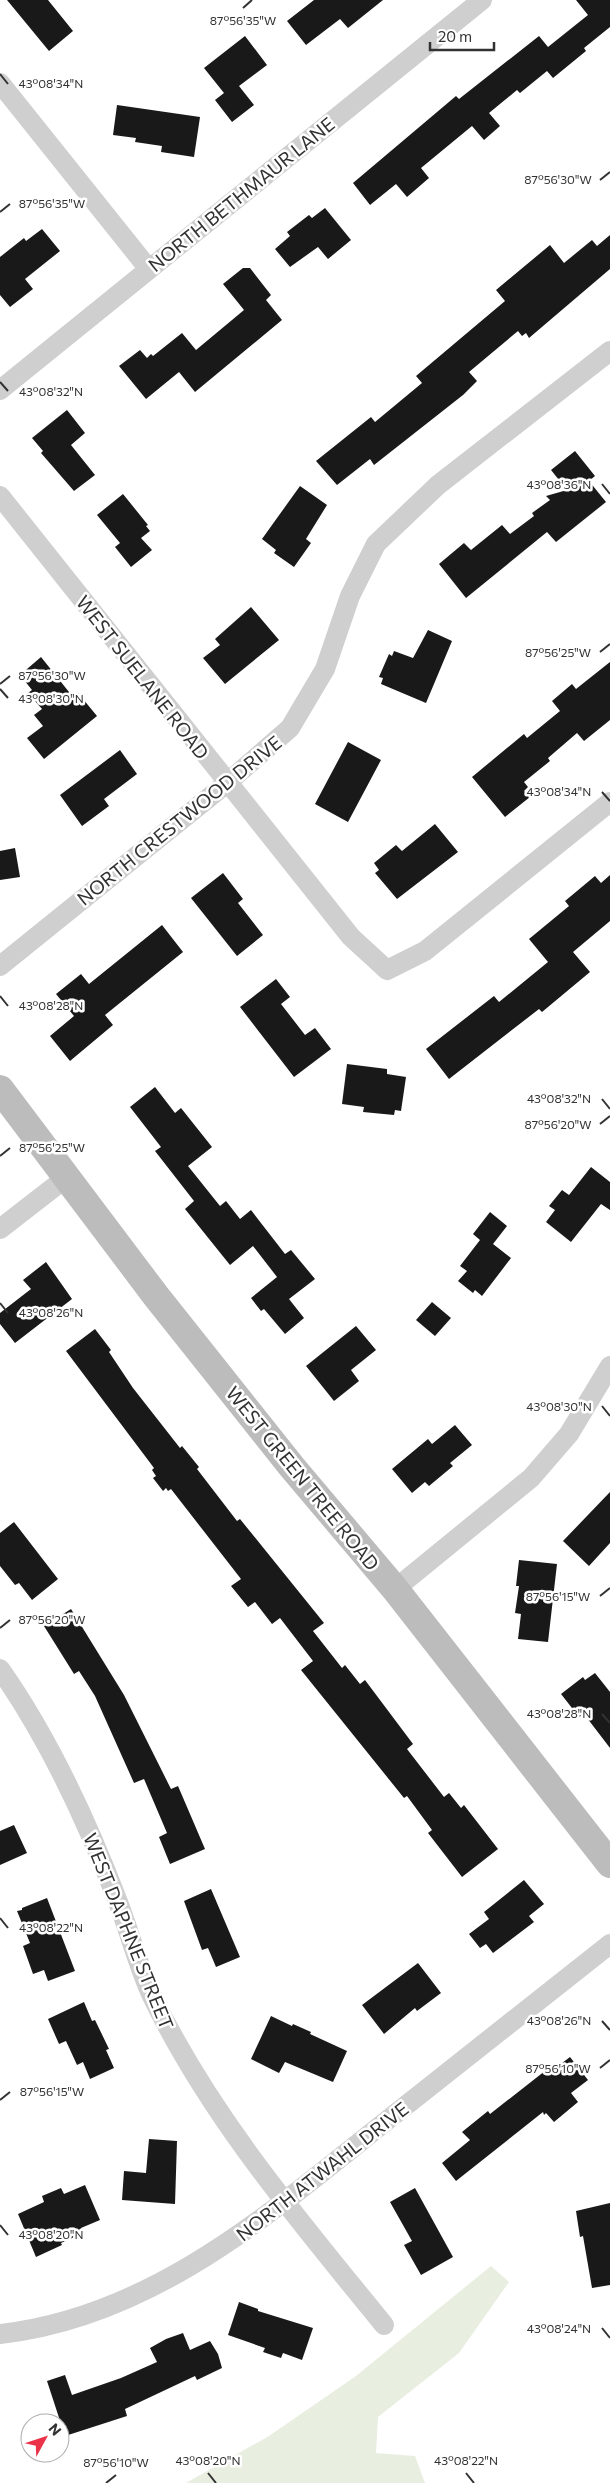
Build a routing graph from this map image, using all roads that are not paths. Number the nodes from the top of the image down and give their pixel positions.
1 (482, 0) edge
2 (0, 83) edge
3 (148, 268) junction
4 (610, 351) edge
5 (0, 390) edge
6 (0, 496) edge
7 (227, 784) junction
8 (610, 802) edge
9 (0, 966) edge
10 (0, 1089) edge
11 (67, 1177) junction
12 (0, 1229) edge
13 (610, 1366) edge
14 (395, 1589) junction
15 (0, 1669) edge
16 (610, 1864) edge
17 (610, 1944) edge
18 (284, 2202) junction
19 (384, 2325) dead end
20 (0, 2334) edge

1 - 3 street, NORTH BETHMAUR LANE
2 - 3 street
3 - 5 street, NORTH BETHMAUR LANE
4 - 7 street, NORTH CRESTWOOD DRIVE
6 - 7 street, WEST SUELANE ROAD
7 - 8 street, WEST SUELANE ROAD
7 - 9 street, NORTH CRESTWOOD DRIVE
10 - 11 street, WEST GREEN TREE ROAD
11 - 12 street
11 - 14 street, WEST GREEN TREE ROAD
13 - 14 street
14 - 16 street, WEST GREEN TREE ROAD
15 - 18 street, WEST DAPHNE STREET
17 - 18 street, NORTH ATWAHL DRIVE
18 - 19 street, WEST DAPHNE STREET
18 - 20 street, NORTH ATWAHL DRIVE

